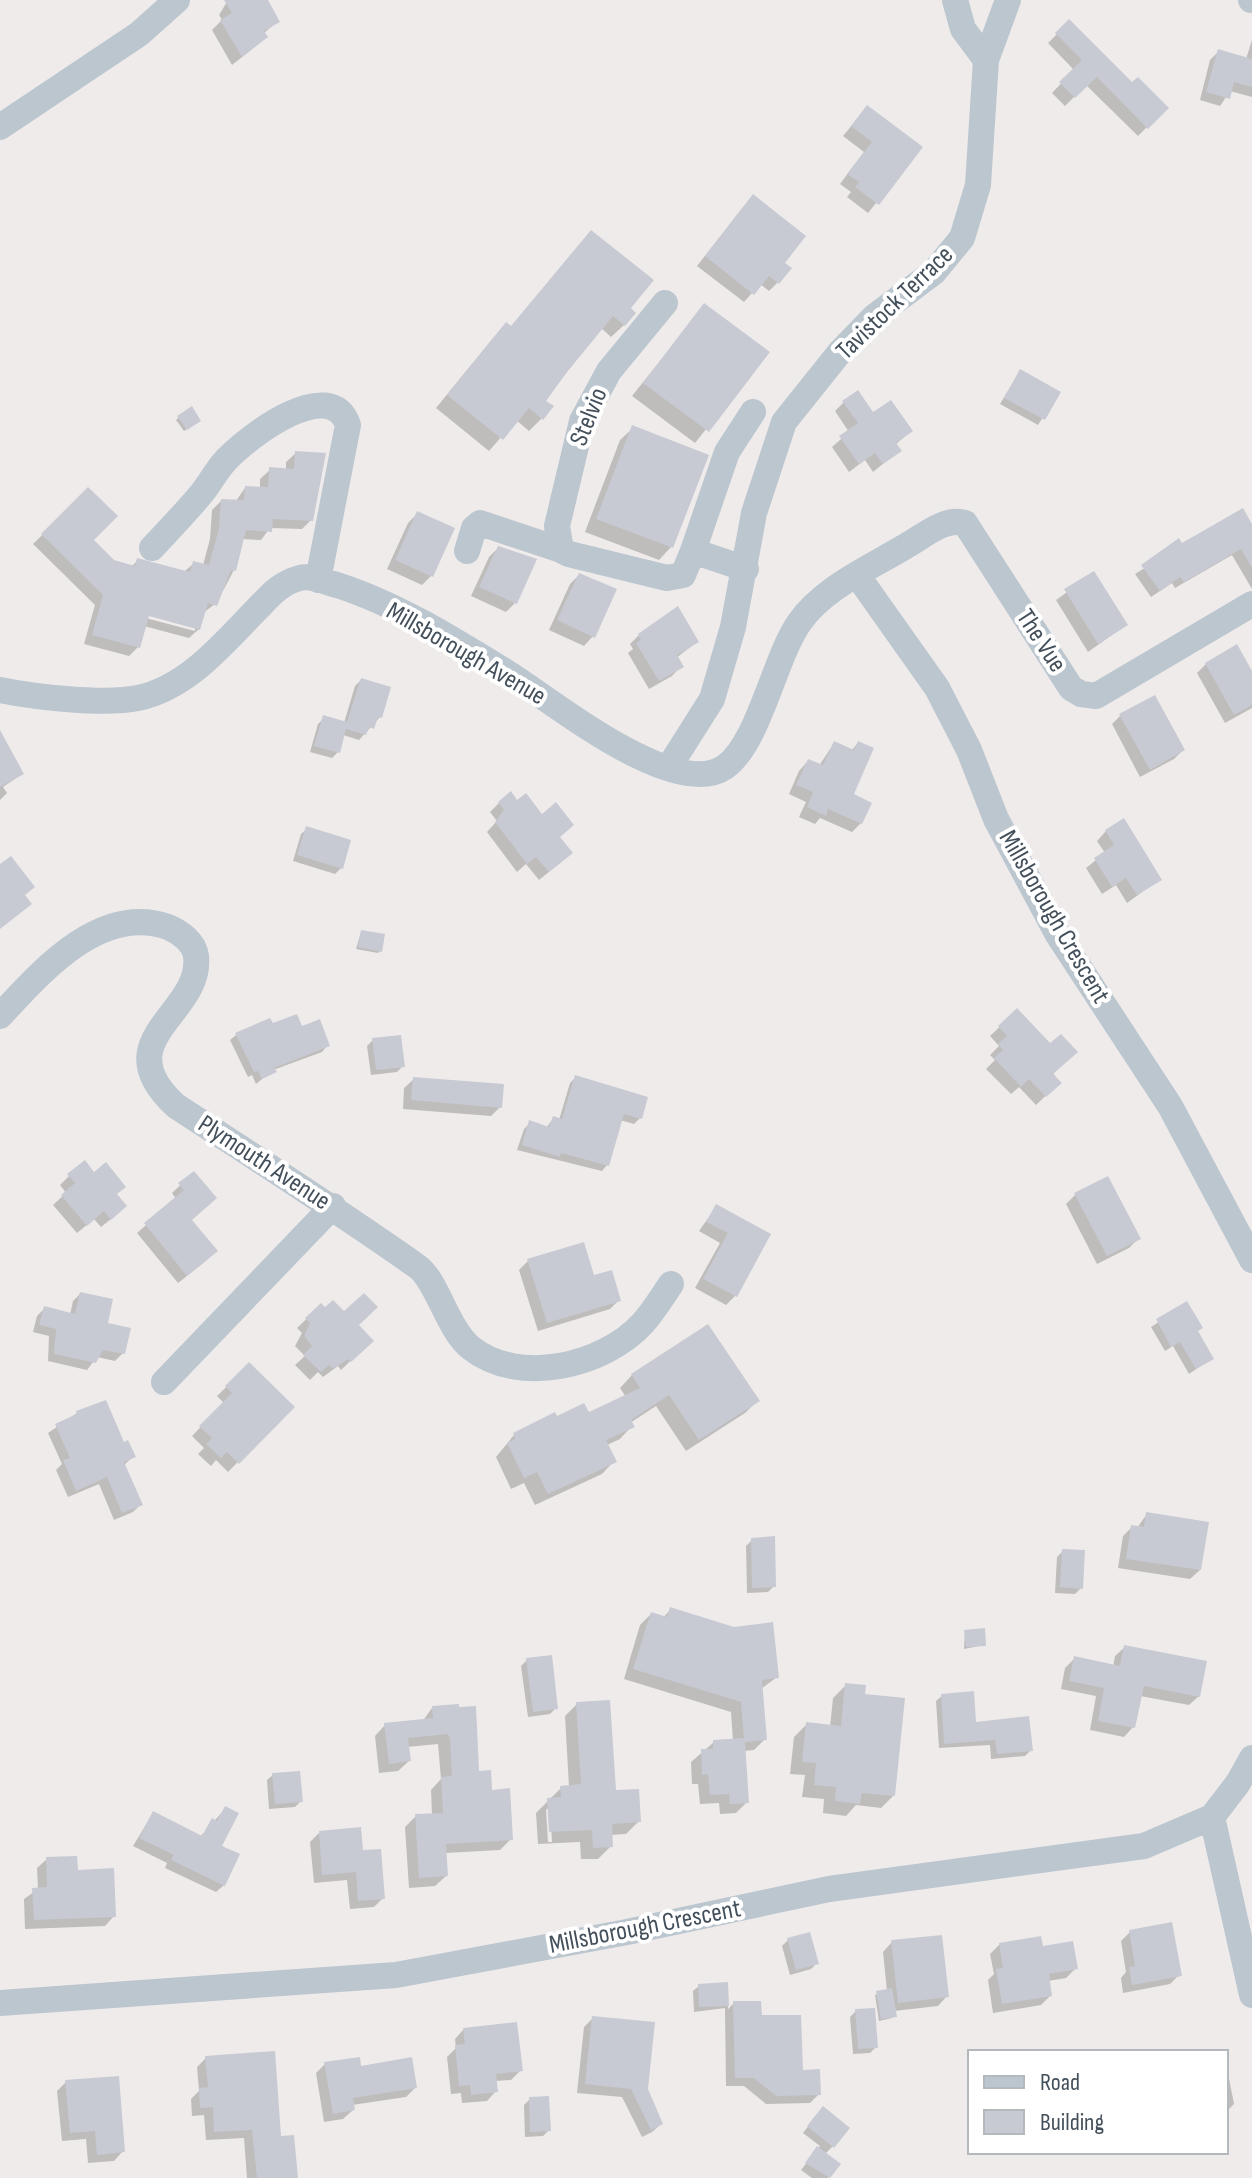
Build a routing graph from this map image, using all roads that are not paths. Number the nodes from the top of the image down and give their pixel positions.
1 (177, 0) edge
2 (955, 0) edge
3 (1008, 0) edge
4 (986, 60) junction
5 (0, 127) edge
6 (665, 303) dead end
7 (753, 412) dead end
8 (152, 548) dead end
9 (561, 550) junction
10 (467, 551) dead end
11 (705, 555) junction
12 (746, 569) junction
13 (857, 575) junction
14 (318, 580) junction
15 (1252, 604) edge
16 (0, 690) edge
17 (669, 767) junction
18 (0, 1016) edge
19 (333, 1206) junction
20 (1252, 1260) edge
21 (671, 1284) dead end
22 (164, 1382) dead end
23 (1252, 1758) edge
24 (1212, 1817) junction
25 (1252, 1995) edge
26 (0, 2003) edge

1 - 5 street
2 - 4 street
3 - 4 street, Tavistock Terrace
4 - 12 street, Tavistock Terrace
6 - 9 street, Stelvio
7 - 11 street
8 - 14 street
9 - 10 street
9 - 11 street
11 - 12 street
12 - 17 street, Tavistock Terrace
13 - 15 street, The Vue
13 - 17 street, Millsborough Avenue
13 - 20 street, Millsborough Crescent
14 - 16 street, Millsborough Avenue
14 - 17 street, Millsborough Avenue
18 - 19 street, Plymouth Avenue
19 - 21 street, Plymouth Avenue
19 - 22 street
23 - 24 street, Millsborough Crescent
24 - 25 street
24 - 26 street, Millsborough Crescent

